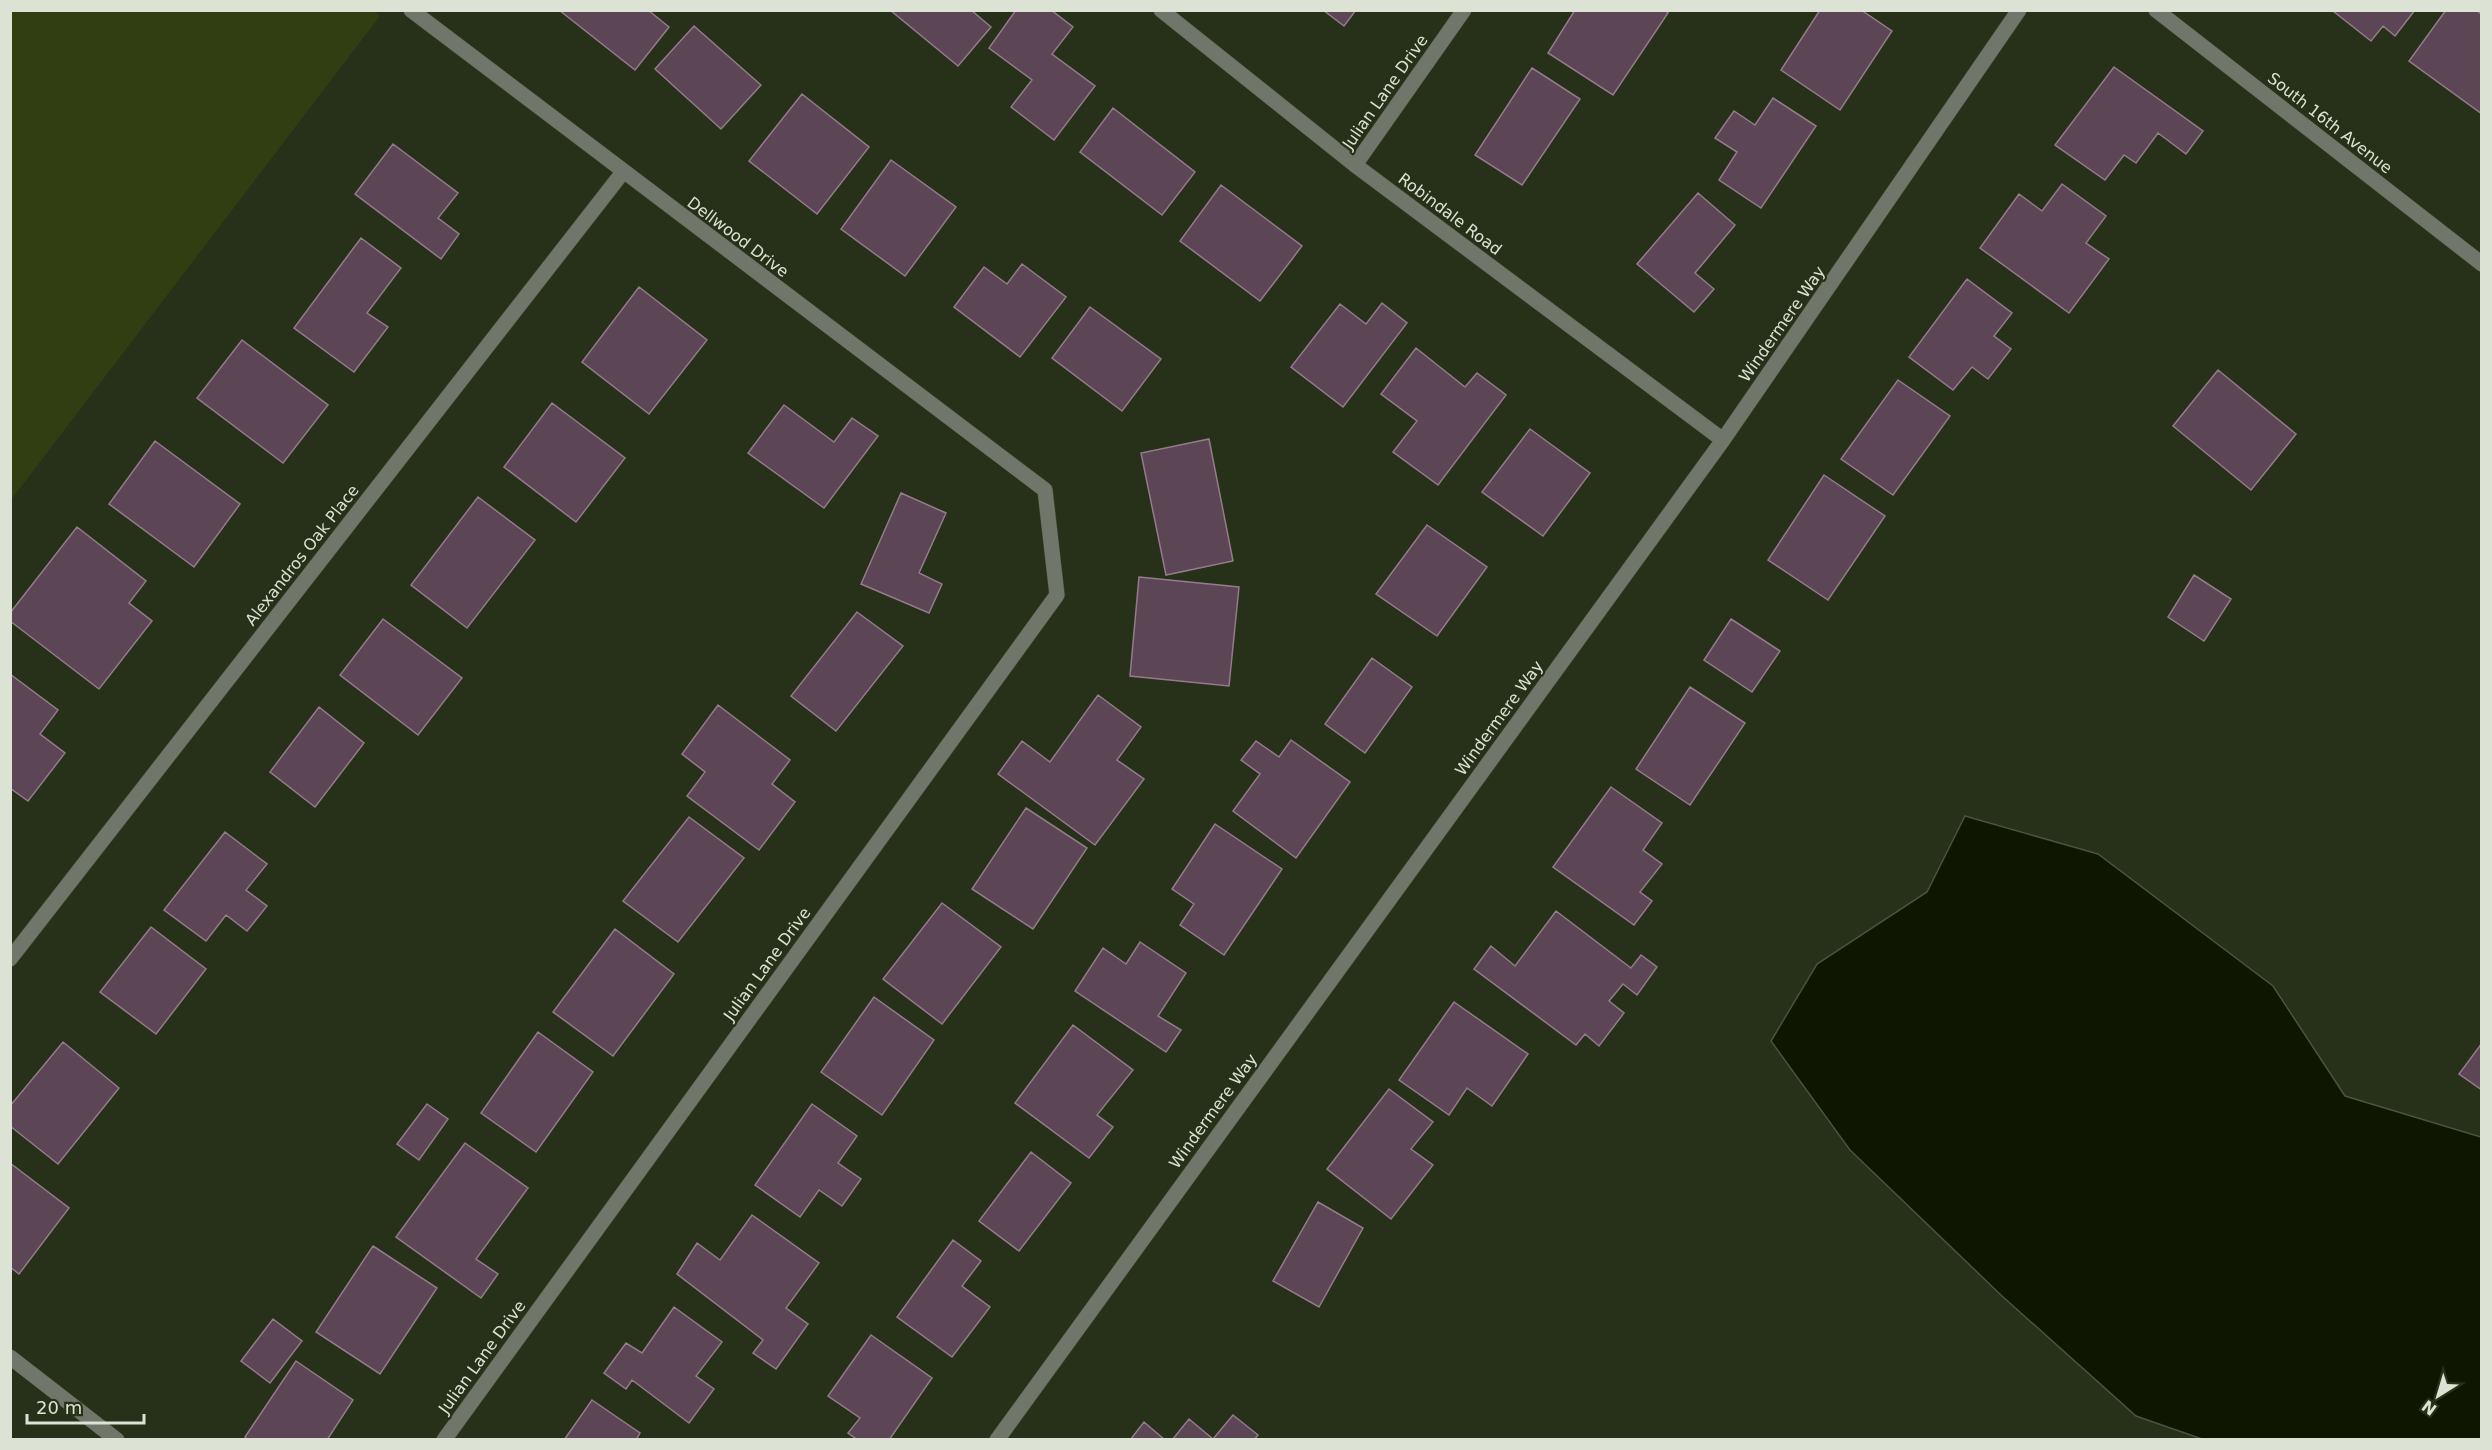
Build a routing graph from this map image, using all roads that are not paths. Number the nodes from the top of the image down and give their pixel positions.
1 (411, 10) edge
2 (1161, 10) edge
3 (1464, 10) edge
4 (2019, 10) edge
5 (2156, 10) edge
6 (1355, 165) junction
7 (623, 172) junction
8 (2481, 264) edge
9 (1723, 441) junction
10 (1046, 490) joint
11 (10, 959) edge
12 (10, 1357) edge
13 (117, 1440) edge
14 (444, 1440) edge
15 (997, 1440) edge

1 - 7 street, Dellwood Drive
2 - 6 street, Robindale Road
3 - 6 street, Julian Lane Drive
4 - 9 street, Windermere Way
5 - 8 street, South 16th Avenue
6 - 9 street, Robindale Road
7 - 10 street, Dellwood Drive
7 - 11 street, Alexandros Oak Place
9 - 15 street, Windermere Way
10 - 14 street, Julian Lane Drive
12 - 13 street

